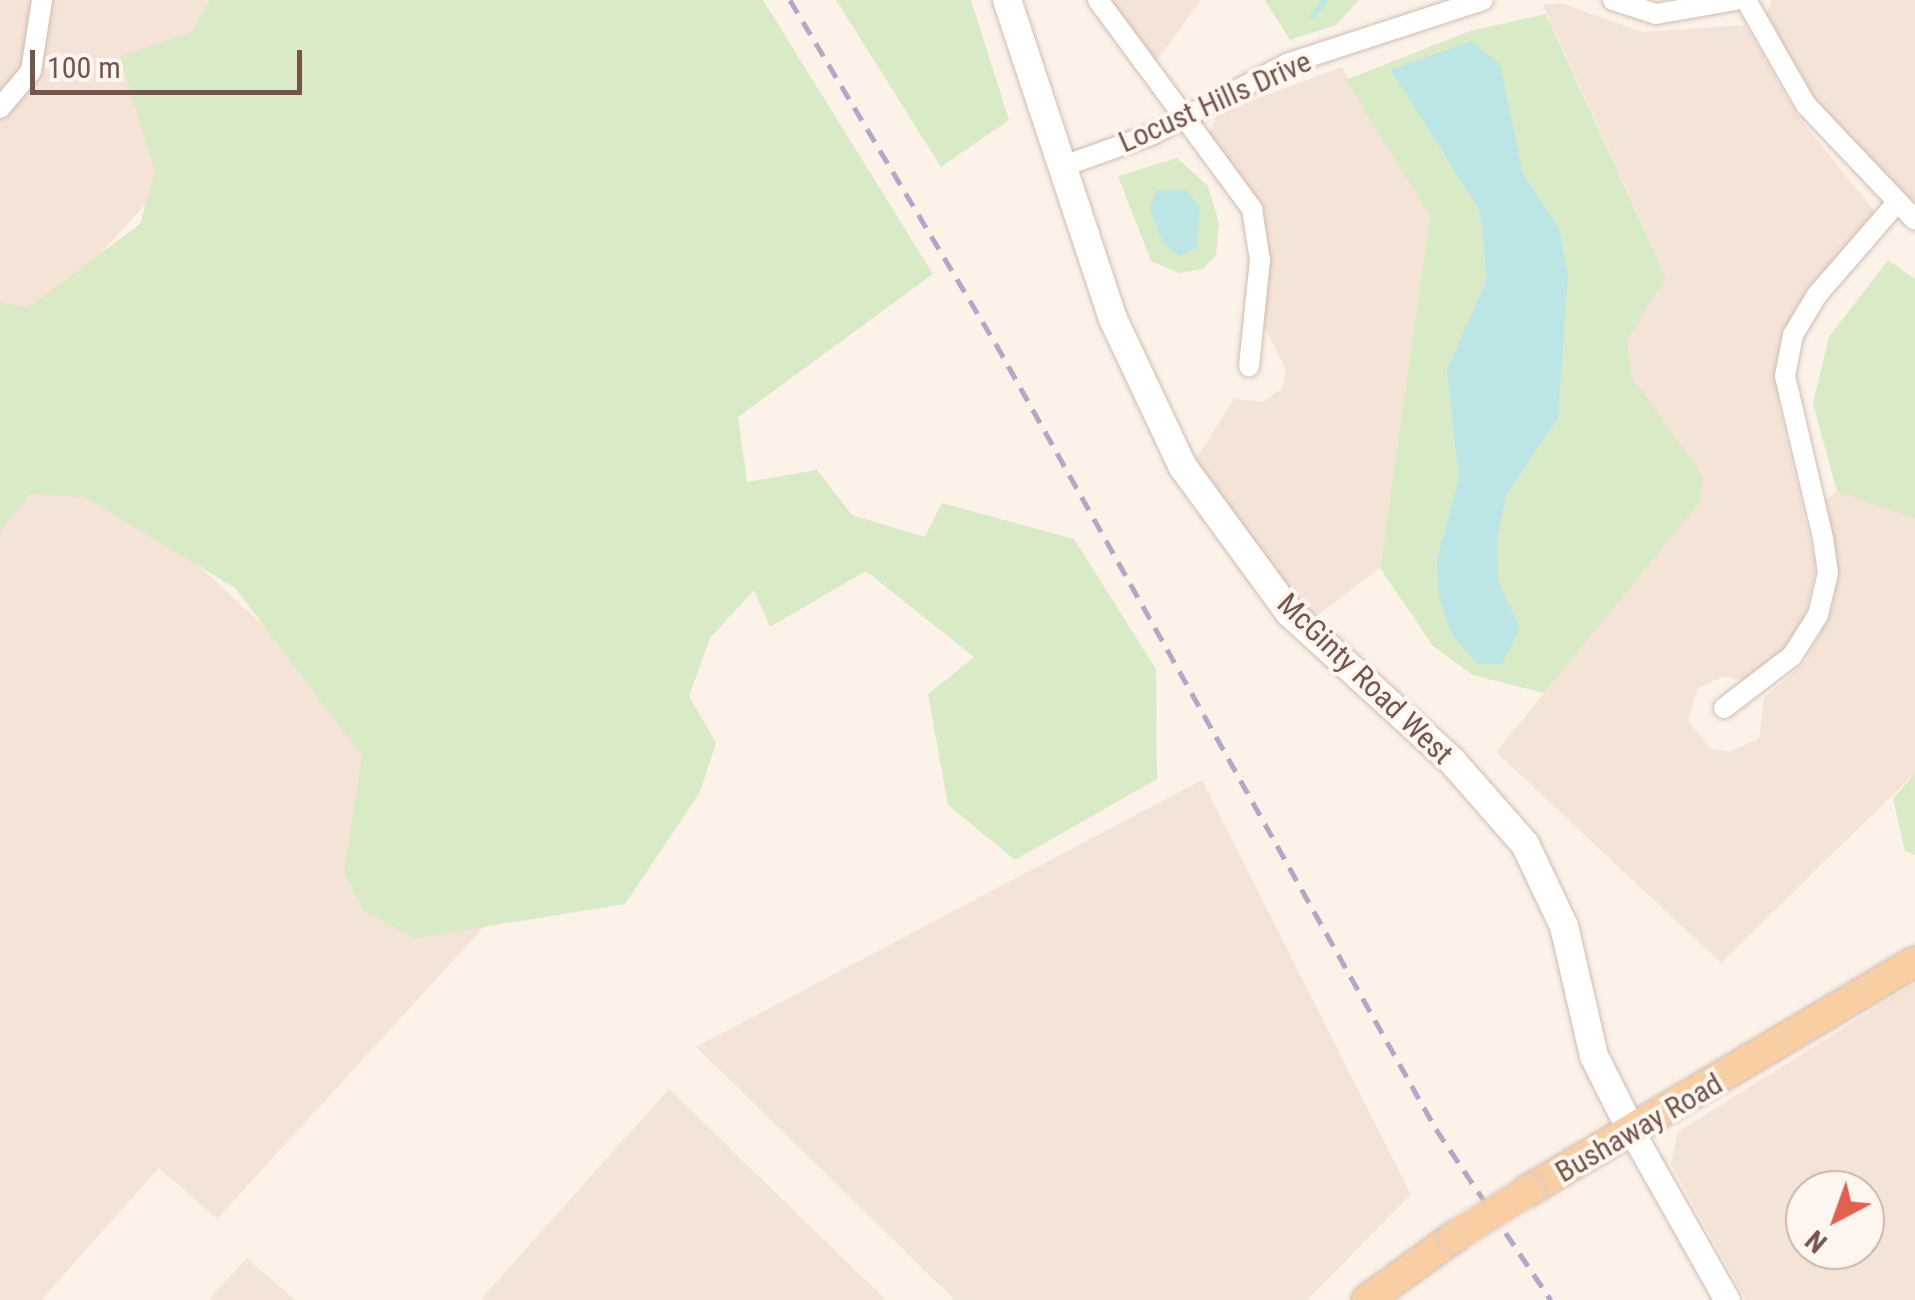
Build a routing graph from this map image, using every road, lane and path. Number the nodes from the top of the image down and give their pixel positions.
1 (42, 0) edge
2 (1007, 0) edge
3 (1098, 0) edge
4 (1482, 0) edge
5 (1613, 0) edge
6 (1736, 0) edge
7 (1746, 0) edge
8 (0, 108) edge
9 (1185, 114) junction
10 (1061, 167) junction
11 (1895, 205) junction
12 (1915, 220) edge
13 (1249, 366) dead end
14 (1724, 708) dead end
15 (1915, 962) edge
16 (1632, 1132) junction
17 (1367, 1300) edge
18 (1726, 1300) edge

1 - 8 street
2 - 10 main road, McGinty Road West
3 - 9 street
4 - 9 street, Locust Hills Drive
5 - 6 street
7 - 11 street
9 - 10 street, Locust Hills Drive
9 - 13 street
10 - 16 main road, McGinty Road West
11 - 12 street
11 - 14 street
15 - 16 main road, Bushaway Road
16 - 17 main road, Bushaway Road, bridge
16 - 18 street

